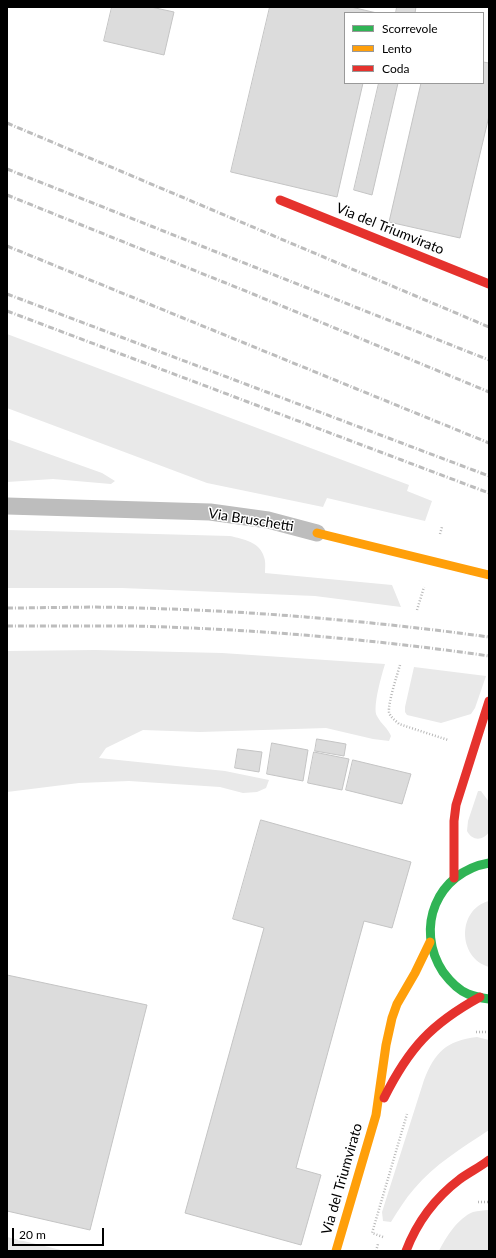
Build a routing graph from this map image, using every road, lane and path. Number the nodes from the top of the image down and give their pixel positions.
1 (280, 200) dead end
2 (489, 284) edge
3 (7, 506) edge
4 (318, 533) joint
5 (489, 575) edge
6 (424, 585) dead end
7 (417, 610) dead end
8 (400, 665) dead end
9 (489, 701) edge
10 (454, 742) dead end
11 (488, 862) edge
12 (454, 878) junction
13 (430, 942) junction
14 (485, 998) edge
15 (471, 1032) dead end
16 (489, 1032) edge
17 (407, 1114) dead end
18 (376, 1115) junction
19 (489, 1160) edge
20 (380, 1236) dead end
21 (336, 1251) edge
22 (406, 1251) edge

1 - 2 street, Via del Triumvirato
3 - 4 lane, Via Bruschetti
4 - 5 street, Via Bruschetti
6 - 7 path
8 - 10 path
9 - 12 street
11 - 12 street
12 - 13 street
13 - 14 street
13 - 18 street, Via del Triumvirato
14 - 18 street, Via del Triumvirato
15 - 16 path
17 - 20 path
18 - 21 street, Via del Triumvirato
19 - 22 street

